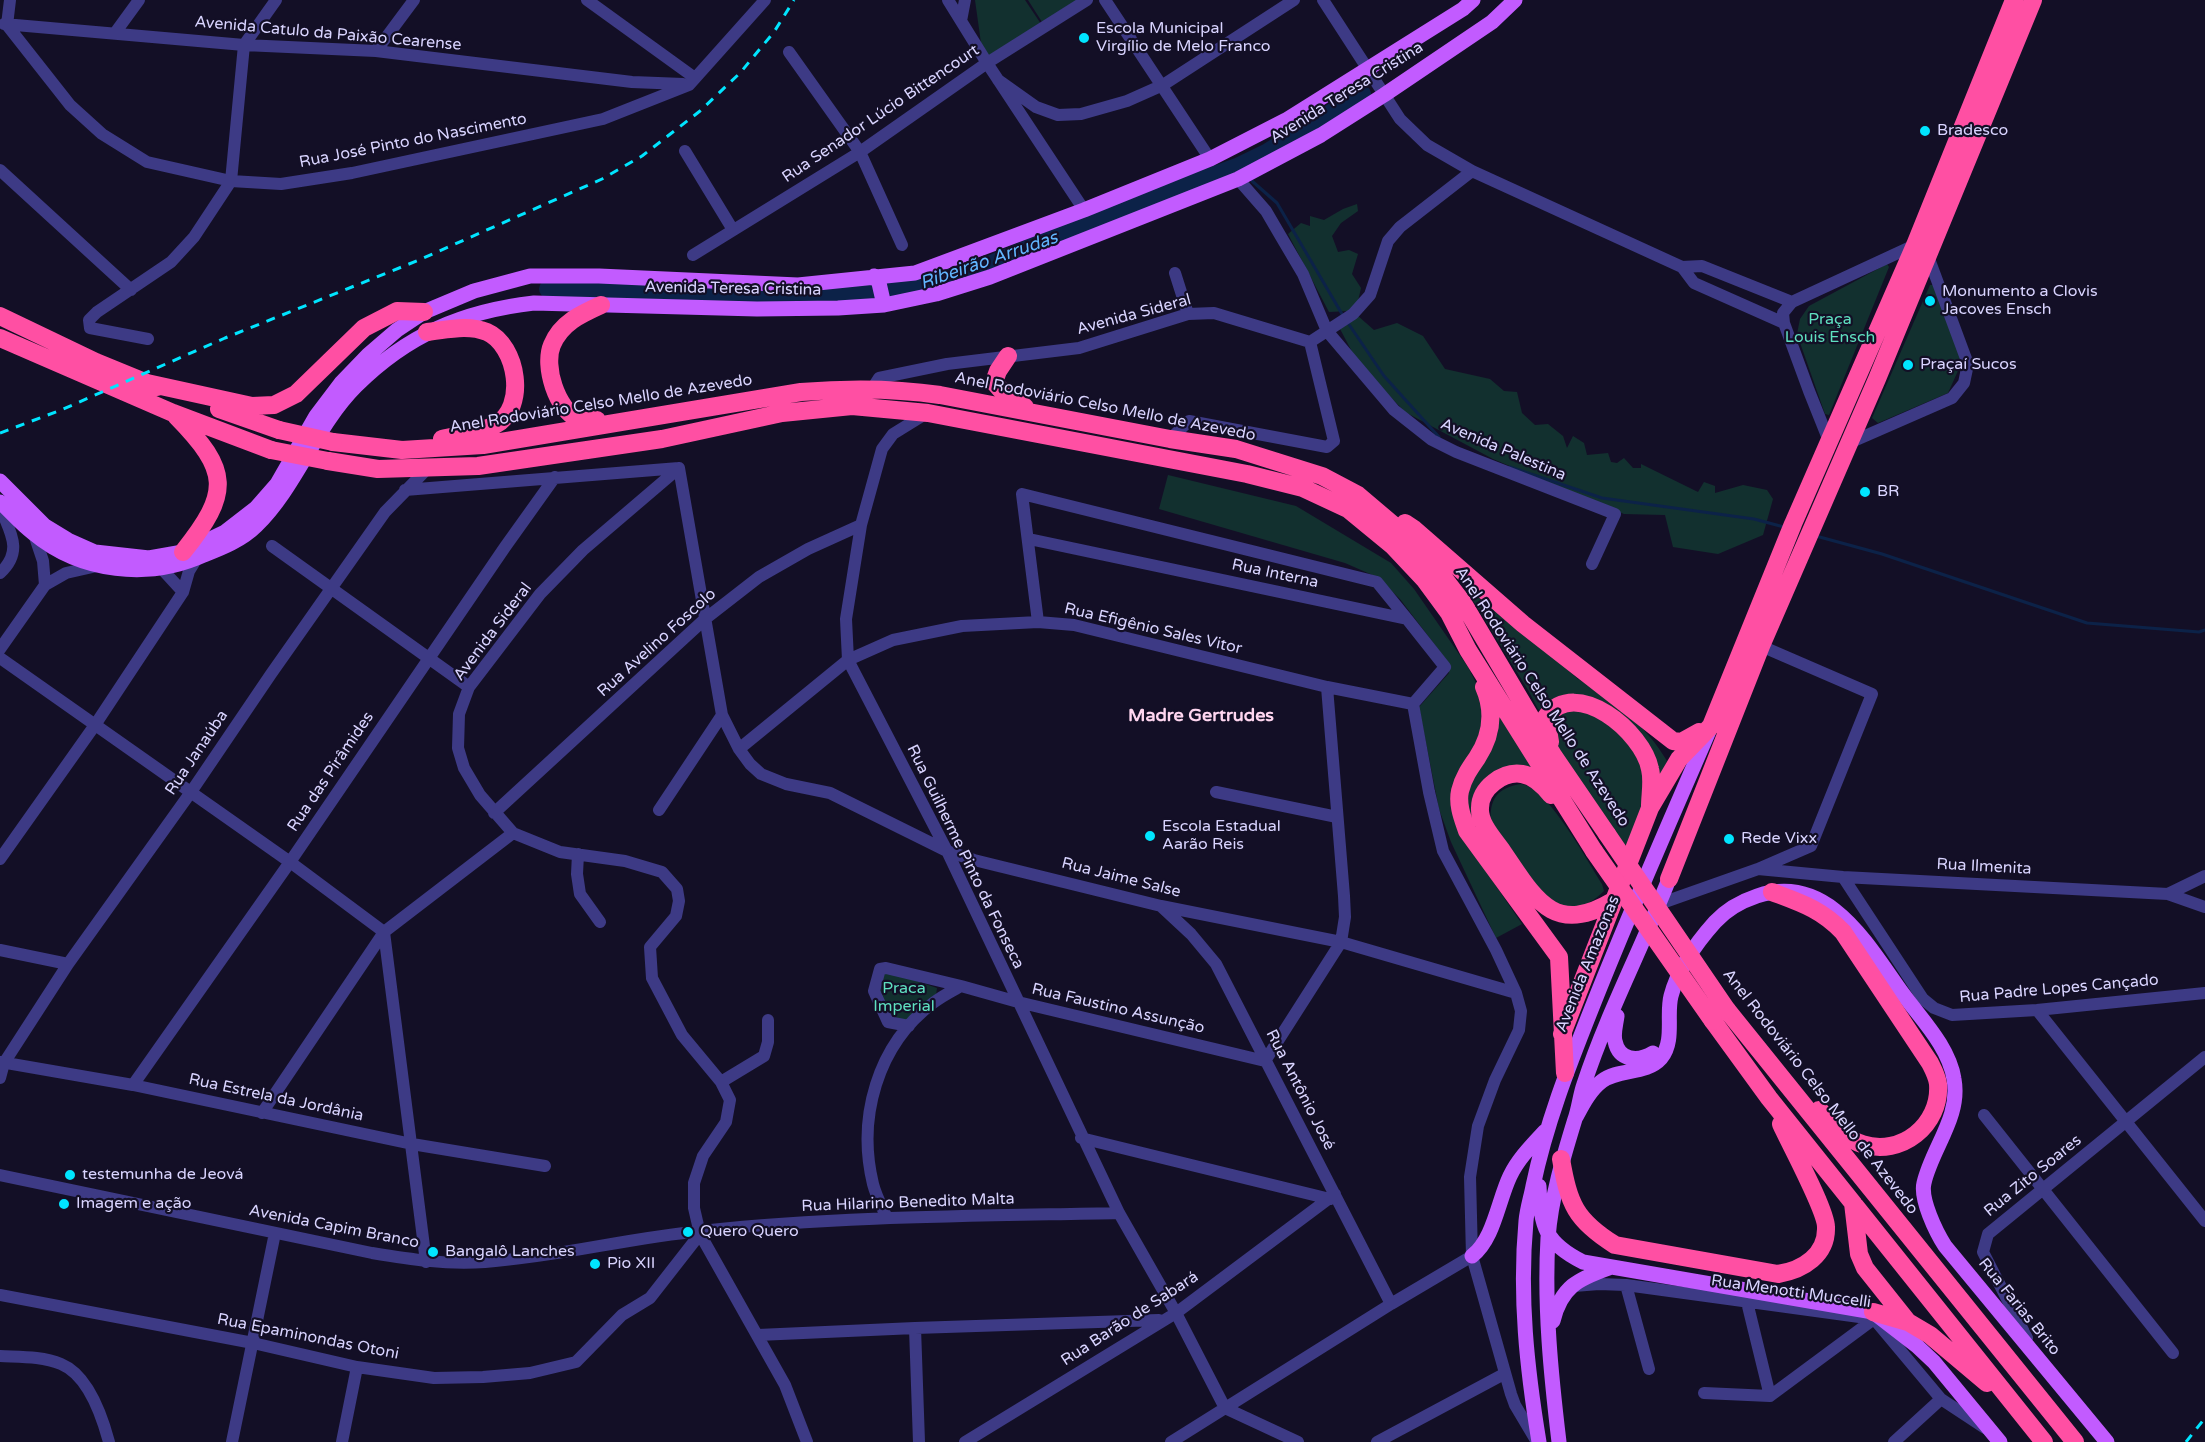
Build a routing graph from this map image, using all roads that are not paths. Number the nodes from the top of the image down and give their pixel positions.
1 (10, 0) edge
2 (139, 0) edge
3 (276, 0) edge
4 (414, 0) edge
5 (587, 0) edge
6 (763, 0) edge
7 (948, 0) edge
8 (964, 0) edge
9 (1087, 0) edge
10 (1105, 0) edge
11 (1294, 0) edge
12 (1323, 0) edge
13 (1473, 0) edge
14 (1515, 0) edge
15 (2014, 0) edge
16 (2033, 0) edge
17 (961, 21) junction
18 (4, 24) edge
19 (115, 33) junction
20 (244, 45) junction
21 (376, 51) junction
22 (789, 52) dead end
23 (987, 63) junction
24 (1367, 70) junction
25 (998, 80) junction
26 (692, 81) junction
27 (1163, 85) junction
28 (1384, 95) junction
29 (685, 151) dead end
30 (860, 152) junction
31 (1210, 159) junction
32 (0, 170) edge
33 (1472, 171) junction
34 (1238, 179) junction
35 (231, 181) junction
36 (1084, 210) junction
37 (733, 230) junction
38 (902, 245) dead end
39 (1922, 250) junction
40 (693, 255) dead end
41 (1682, 267) junction
42 (1175, 273) dead end
43 (877, 280) junction
44 (131, 290) junction
45 (884, 302) junction
46 (1792, 302) junction
47 (601, 305) junction
48 (424, 312) junction
49 (1188, 314) junction
50 (0, 316) edge
51 (1784, 322) junction
52 (1327, 331) junction
53 (427, 332) junction
54 (0, 338) edge
55 (148, 339) dead end
56 (1310, 342) junction
57 (1008, 356) junction
58 (147, 384) junction
59 (872, 389) junction
60 (1034, 412) junction
61 (173, 413) junction
62 (928, 413) junction
63 (638, 420) junction
64 (1170, 439) junction
65 (1829, 441) junction
66 (1849, 443) junction
67 (402, 450) junction
68 (679, 468) junction
69 (427, 469) junction
70 (555, 477) junction
71 (0, 481) edge
72 (405, 490) junction
73 (1358, 495) junction
74 (0, 502) edge
75 (0, 507) edge
76 (861, 525) junction
77 (34, 534) junction
78 (1029, 539) junction
79 (272, 546) dead end
80 (190, 555) junction
81 (1592, 564) dead end
82 (97, 566) junction
83 (161, 568) junction
84 (0, 573) edge
85 (45, 585) junction
86 (332, 590) junction
87 (183, 592) junction
88 (705, 619) junction
89 (1407, 619) junction
90 (1038, 622) junction
91 (1761, 646) junction
92 (0, 650) edge
93 (1468, 650) junction
94 (0, 658) edge
95 (429, 658) junction
96 (848, 660) junction
97 (469, 687) junction
98 (1327, 687) junction
99 (1413, 704) junction
100 (722, 715) junction
101 (95, 725) junction
102 (1711, 726) junction
103 (739, 749) junction
104 (1553, 755) junction
105 (190, 792) junction
106 (1216, 792) dead end
107 (1650, 808) junction
108 (659, 810) dead end
109 (494, 813) junction
110 (1337, 817) junction
111 (513, 833) junction
112 (6, 840) edge
113 (1590, 845) junction
114 (947, 851) junction
115 (578, 854) junction
116 (0, 859) edge
117 (290, 862) junction
118 (1758, 869) junction
119 (1843, 876) junction
120 (2205, 876) edge
121 (1669, 879) junction
122 (1772, 892) junction
123 (1689, 894) junction
124 (2168, 894) junction
125 (1613, 902) junction
126 (1659, 904) junction
127 (1161, 906) junction
128 (2205, 907) edge
129 (600, 922) dead end
130 (384, 932) junction
131 (1341, 942) junction
132 (0, 950) edge
133 (69, 964) junction
134 (961, 986) junction
135 (1516, 993) junction
136 (2205, 993) edge
137 (1619, 995) junction
138 (1018, 1002) junction
139 (2037, 1010) junction
140 (1720, 1015) junction
141 (768, 1020) dead end
142 (909, 1026) junction
143 (1562, 1034) junction
144 (1668, 1039) junction
145 (2205, 1058) edge
146 (1265, 1061) junction
147 (2, 1062) edge
148 (1778, 1072) junction
149 (1565, 1073) junction
150 (0, 1078) edge
151 (721, 1082) junction
152 (133, 1085) junction
153 (1769, 1098) junction
154 (262, 1113) junction
155 (1984, 1115) dead end
156 (1576, 1117) junction
157 (2127, 1122) junction
158 (1547, 1129) junction
159 (1082, 1138) junction
160 (412, 1144) junction
161 (1562, 1159) junction
162 (545, 1166) dead end
163 (1538, 1166) junction
164 (0, 1175) edge
165 (2042, 1189) junction
166 (1333, 1197) junction
167 (1852, 1202) junction
168 (1119, 1213) junction
169 (887, 1218) junction
170 (2205, 1221) edge
171 (275, 1233) junction
172 (700, 1233) junction
173 (1548, 1236) junction
174 (1472, 1256) junction
175 (426, 1262) junction
176 (1609, 1268) junction
177 (1626, 1285) junction
178 (1570, 1287) junction
179 (0, 1295) edge
180 (1747, 1302) junction
181 (1391, 1304) junction
182 (1176, 1313) junction
183 (1874, 1316) junction
184 (1161, 1320) junction
185 (1908, 1322) junction
186 (915, 1328) junction
187 (758, 1335) junction
188 (1549, 1339) junction
189 (253, 1342) junction
190 (2173, 1353) dead end
191 (0, 1356) edge
192 (2037, 1357) junction
193 (357, 1367) junction
194 (1649, 1369) dead end
195 (1504, 1374) junction
196 (1704, 1393) dead end
197 (1770, 1396) junction
198 (1941, 1400) junction
199 (1225, 1408) junction
200 (2020, 1411) junction
201 (2070, 1436) edge
202 (1998, 1439) edge
203 (109, 1442) edge
204 (232, 1442) edge
205 (342, 1442) edge
206 (807, 1442) edge
207 (919, 1442) edge
208 (965, 1442) edge
209 (1170, 1442) edge
210 (1298, 1442) edge
211 (1377, 1442) edge
212 (1538, 1442) edge
213 (1559, 1442) edge
214 (1894, 1442) edge
215 (2044, 1442) edge
216 (2086, 1442) edge
217 (2106, 1442) edge

1 - 18 street
2 - 19 street
3 - 20 street
4 - 21 street
5 - 26 street
6 - 26 street
7 - 17 street
8 - 17 street
9 - 23 street, Rua Senador Lúcio Bittencourt
10 - 27 street
11 - 27 street
12 - 24 street
13 - 24 main road, Avenida Teresa Cristina
14 - 28 main road, Avenida Teresa Cristina
15 - 39 highway
16 - 39 highway
17 - 23 street
18 - 19 street, Avenida Catulo da Paixão Cearense
18 - 35 street, Rua José Pinto do Nascimento
19 - 20 street, Avenida Catulo da Paixão Cearense
20 - 21 street, Avenida Catulo da Paixão Cearense
20 - 35 street
21 - 26 street, Avenida Catulo da Paixão Cearense
22 - 30 street
23 - 25 street
23 - 30 street, Rua Senador Lúcio Bittencourt
24 - 28 street
24 - 31 main road, Avenida Teresa Cristina
25 - 27 street
25 - 36 street
26 - 35 street, Rua José Pinto do Nascimento
27 - 31 street
28 - 33 street
28 - 34 main road, Avenida Teresa Cristina
29 - 37 street
30 - 37 street, Rua Senador Lúcio Bittencourt
30 - 38 street
31 - 36 main road, Avenida Teresa Cristina
32 - 44 street
33 - 41 street
33 - 52 street
34 - 45 main road, Avenida Teresa Cristina
34 - 52 street, Avenida Palestina
35 - 44 street
36 - 43 main road, Avenida Teresa Cristina
37 - 40 street, Rua Senador Lúcio Bittencourt
39 - 46 street
39 - 65 highway, Avenida Amazonas
39 - 66 highway
39 - 66 street
41 - 46 street
41 - 51 street
42 - 49 street
43 - 45 main road
43 - 48 main road, Avenida Teresa Cristina
44 - 55 street
45 - 47 main road, Avenida Teresa Cristina
46 - 51 street
47 - 53 main road, Avenida Teresa Cristina
47 - 63 highway
48 - 58 highway
48 - 80 main road, Avenida Teresa Cristina
49 - 56 street, Avenida Sideral
49 - 57 street, Avenida Sideral
50 - 58 highway, Anel Rodoviário Celso Mello de Azevedo
51 - 65 street
52 - 56 street
52 - 81 street, Avenida Palestina
53 - 67 highway
53 - 80 main road, Avenida Teresa Cristina
54 - 61 highway, Anel Rodoviário Celso Mello de Azevedo
56 - 64 street
57 - 59 street, Avenida Sideral
57 - 60 highway
58 - 67 highway, Anel Rodoviário Celso Mello de Azevedo, bridge
59 - 60 highway, Anel Rodoviário Celso Mello de Azevedo
59 - 63 highway, Anel Rodoviário Celso Mello de Azevedo
60 - 64 highway, Anel Rodoviário Celso Mello de Azevedo
61 - 69 highway, Anel Rodoviário Celso Mello de Azevedo, bridge
61 - 80 highway
62 - 69 highway, Anel Rodoviário Celso Mello de Azevedo
62 - 76 street, Rua Guilherme Pinto da Fonseca
62 - 93 highway, Anel Rodoviário Celso Mello de Azevedo
63 - 67 highway, Anel Rodoviário Celso Mello de Azevedo
64 - 73 highway, Anel Rodoviário Celso Mello de Azevedo
65 - 102 highway, Avenida Amazonas
66 - 91 highway
68 - 70 street
68 - 88 street, Rua Jaime Salse
68 - 97 street, Avenida Sideral
69 - 72 street, Rua Janaúba
70 - 72 street
70 - 95 street, Rua das Pirâmides
71 - 80 main road, Avenida Teresa Cristina
72 - 86 street, Rua Janaúba
73 - 102 highway
73 - 104 highway, Anel Rodoviário Celso Mello de Azevedo
74 - 77 main road, Avenida Teresa Cristina
75 - 84 street
76 - 88 street, Rua Avelino Foscolo
76 - 96 street, Rua Guilherme Pinto da Fonseca
77 - 82 main road, Avenida Teresa Cristina
77 - 85 street
78 - 89 street, Rua Interna
78 - 89 street
78 - 90 street
79 - 86 street
80 - 83 main road, Avenida Teresa Cristina
80 - 87 street
82 - 83 main road, Avenida Teresa Cristina
82 - 85 street
83 - 87 street
85 - 92 street
86 - 95 street
86 - 105 street, Rua Janaúba
87 - 101 street
88 - 100 street, Rua Jaime Salse
88 - 109 street, Rua Avelino Foscolo
89 - 99 street
90 - 96 street, Rua Efigênio Sales Vitor
90 - 98 street, Rua Efigênio Sales Vitor
91 - 118 street
91 - 121 highway
93 - 113 highway, Anel Rodoviário Celso Mello de Azevedo
93 - 143 highway
94 - 101 street
95 - 97 street
95 - 117 street, Rua das Pirâmides
96 - 103 street, Rua Efigênio Sales Vitor
96 - 114 street, Rua Guilherme Pinto da Fonseca
97 - 109 street, Avenida Sideral
98 - 99 street, Rua Efigênio Sales Vitor
98 - 110 street
99 - 135 street
100 - 103 street, Rua Jaime Salse
100 - 108 street
101 - 105 street
101 - 112 street
102 - 107 highway
102 - 149 main road, Avenida Amazonas
103 - 114 street, Rua Jaime Salse
104 - 107 highway
104 - 140 highway, Anel Rodoviário Celso Mello de Azevedo, bridge
105 - 117 street
105 - 133 street, Rua Janaúba
106 - 110 street
107 - 125 highway
109 - 111 street, Avenida Sideral
110 - 131 street
111 - 115 street, Avenida Sideral
111 - 130 street
112 - 116 street
113 - 125 highway
113 - 140 highway, Anel Rodoviário Celso Mello de Azevedo, bridge
114 - 127 street, Rua Jaime Salse
114 - 138 street, Rua Guilherme Pinto da Fonseca
115 - 129 street
115 - 151 street, Avenida Sideral
117 - 130 street
117 - 152 street, Rua das Pirâmides
118 - 119 street, Rua Ilmenita
118 - 123 street
119 - 124 street, Rua Ilmenita
119 - 139 street, Rua Padre Lopes Cançado
120 - 124 street, Rua Ilmenita
121 - 123 street
121 - 126 main road
122 - 144 main road
122 - 148 highway
122 - 192 main road, Rua Farias Brito
123 - 126 street
124 - 128 street
125 - 143 highway
126 - 137 main road
127 - 131 street, Rua Jaime Salse
127 - 146 street, Rua Antônio José
130 - 154 street
130 - 160 street
131 - 135 street, Rua Jaime Salse
131 - 146 street
132 - 133 street
133 - 147 street, Rua Janaúba
134 - 138 street, Rua Faustino Assunção
134 - 142 street
134 - 142 street, Rua Faustino Assunção
135 - 174 street
136 - 139 street, Rua Padre Lopes Cançado
137 - 144 main road
137 - 156 main road
138 - 146 street, Rua Faustino Assunção
138 - 159 street, Rua Guilherme Pinto da Fonseca
139 - 157 street
140 - 148 highway, Anel Rodoviário Celso Mello de Azevedo
140 - 153 highway, Anel Rodoviário Celso Mello de Azevedo
141 - 151 street
142 - 169 street
143 - 149 highway
144 - 156 main road
145 - 157 street, Rua Zito Soares
146 - 166 street, Rua Antônio José
147 - 150 street, Rua Janaúba
147 - 152 street, Rua Estrela da Jordânia
148 - 201 highway, Anel Rodoviário Celso Mello de Azevedo
149 - 158 main road, Avenida Amazonas
151 - 172 street, Avenida Sideral
152 - 154 street, Rua Estrela da Jordânia
153 - 161 highway
153 - 167 highway, Anel Rodoviário Celso Mello de Azevedo
154 - 160 street, Rua Estrela da Jordânia
155 - 165 street
156 - 161 main road
157 - 165 street, Rua Zito Soares
157 - 170 street
158 - 163 main road, Avenida Amazonas
158 - 174 main road
159 - 166 street
159 - 168 street, Rua Guilherme Pinto da Fonseca
160 - 162 street, Rua Estrela da Jordânia
160 - 175 street
161 - 173 main road
163 - 173 main road
163 - 212 main road, Avenida Amazonas
164 - 171 street, Avenida Capim Branco
165 - 190 street
165 - 192 street, Rua Zito Soares
166 - 181 street, Rua Antônio José
166 - 182 street, Rua Barão de Sabará
167 - 185 highway
167 - 200 highway, Anel Rodoviário Celso Mello de Azevedo
168 - 169 street, Rua Hilarino Benedito Malta
168 - 182 street, Rua Guilherme Pinto da Fonseca
169 - 172 street, Rua Hilarino Benedito Malta
171 - 175 street, Avenida Capim Branco
171 - 189 street
172 - 175 street, Avenida Capim Branco
172 - 187 street, Avenida Sideral
172 - 193 street, Rua Epaminondas Otoni
173 - 176 main road
173 - 188 main road
174 - 181 street
174 - 195 street
176 - 178 main road
176 - 183 main road
177 - 178 street, Rua Menotti Muccelli
177 - 180 street, Rua Menotti Muccelli
177 - 194 street
178 - 188 main road
179 - 189 street, Rua Epaminondas Otoni
180 - 183 street, Rua Menotti Muccelli
180 - 197 street
181 - 199 street
182 - 184 street, Rua Barão de Sabará
182 - 199 street, Rua Guilherme Pinto da Fonseca
183 - 185 highway
183 - 197 street
183 - 198 street, Rua Menotti Muccelli
183 - 202 main road
184 - 186 street
184 - 208 street, Rua Barão de Sabará
185 - 200 highway
186 - 187 street
186 - 207 street
187 - 206 street, Avenida Sideral
188 - 213 main road
189 - 193 street, Rua Epaminondas Otoni
189 - 204 street
191 - 203 street
192 - 217 main road, Rua Farias Brito
193 - 205 street
195 - 211 street
195 - 212 street
196 - 197 street
198 - 202 street, Rua Menotti Muccelli
198 - 214 street
199 - 209 street
199 - 210 street
200 - 215 highway, Anel Rodoviário Celso Mello de Azevedo
201 - 216 highway

